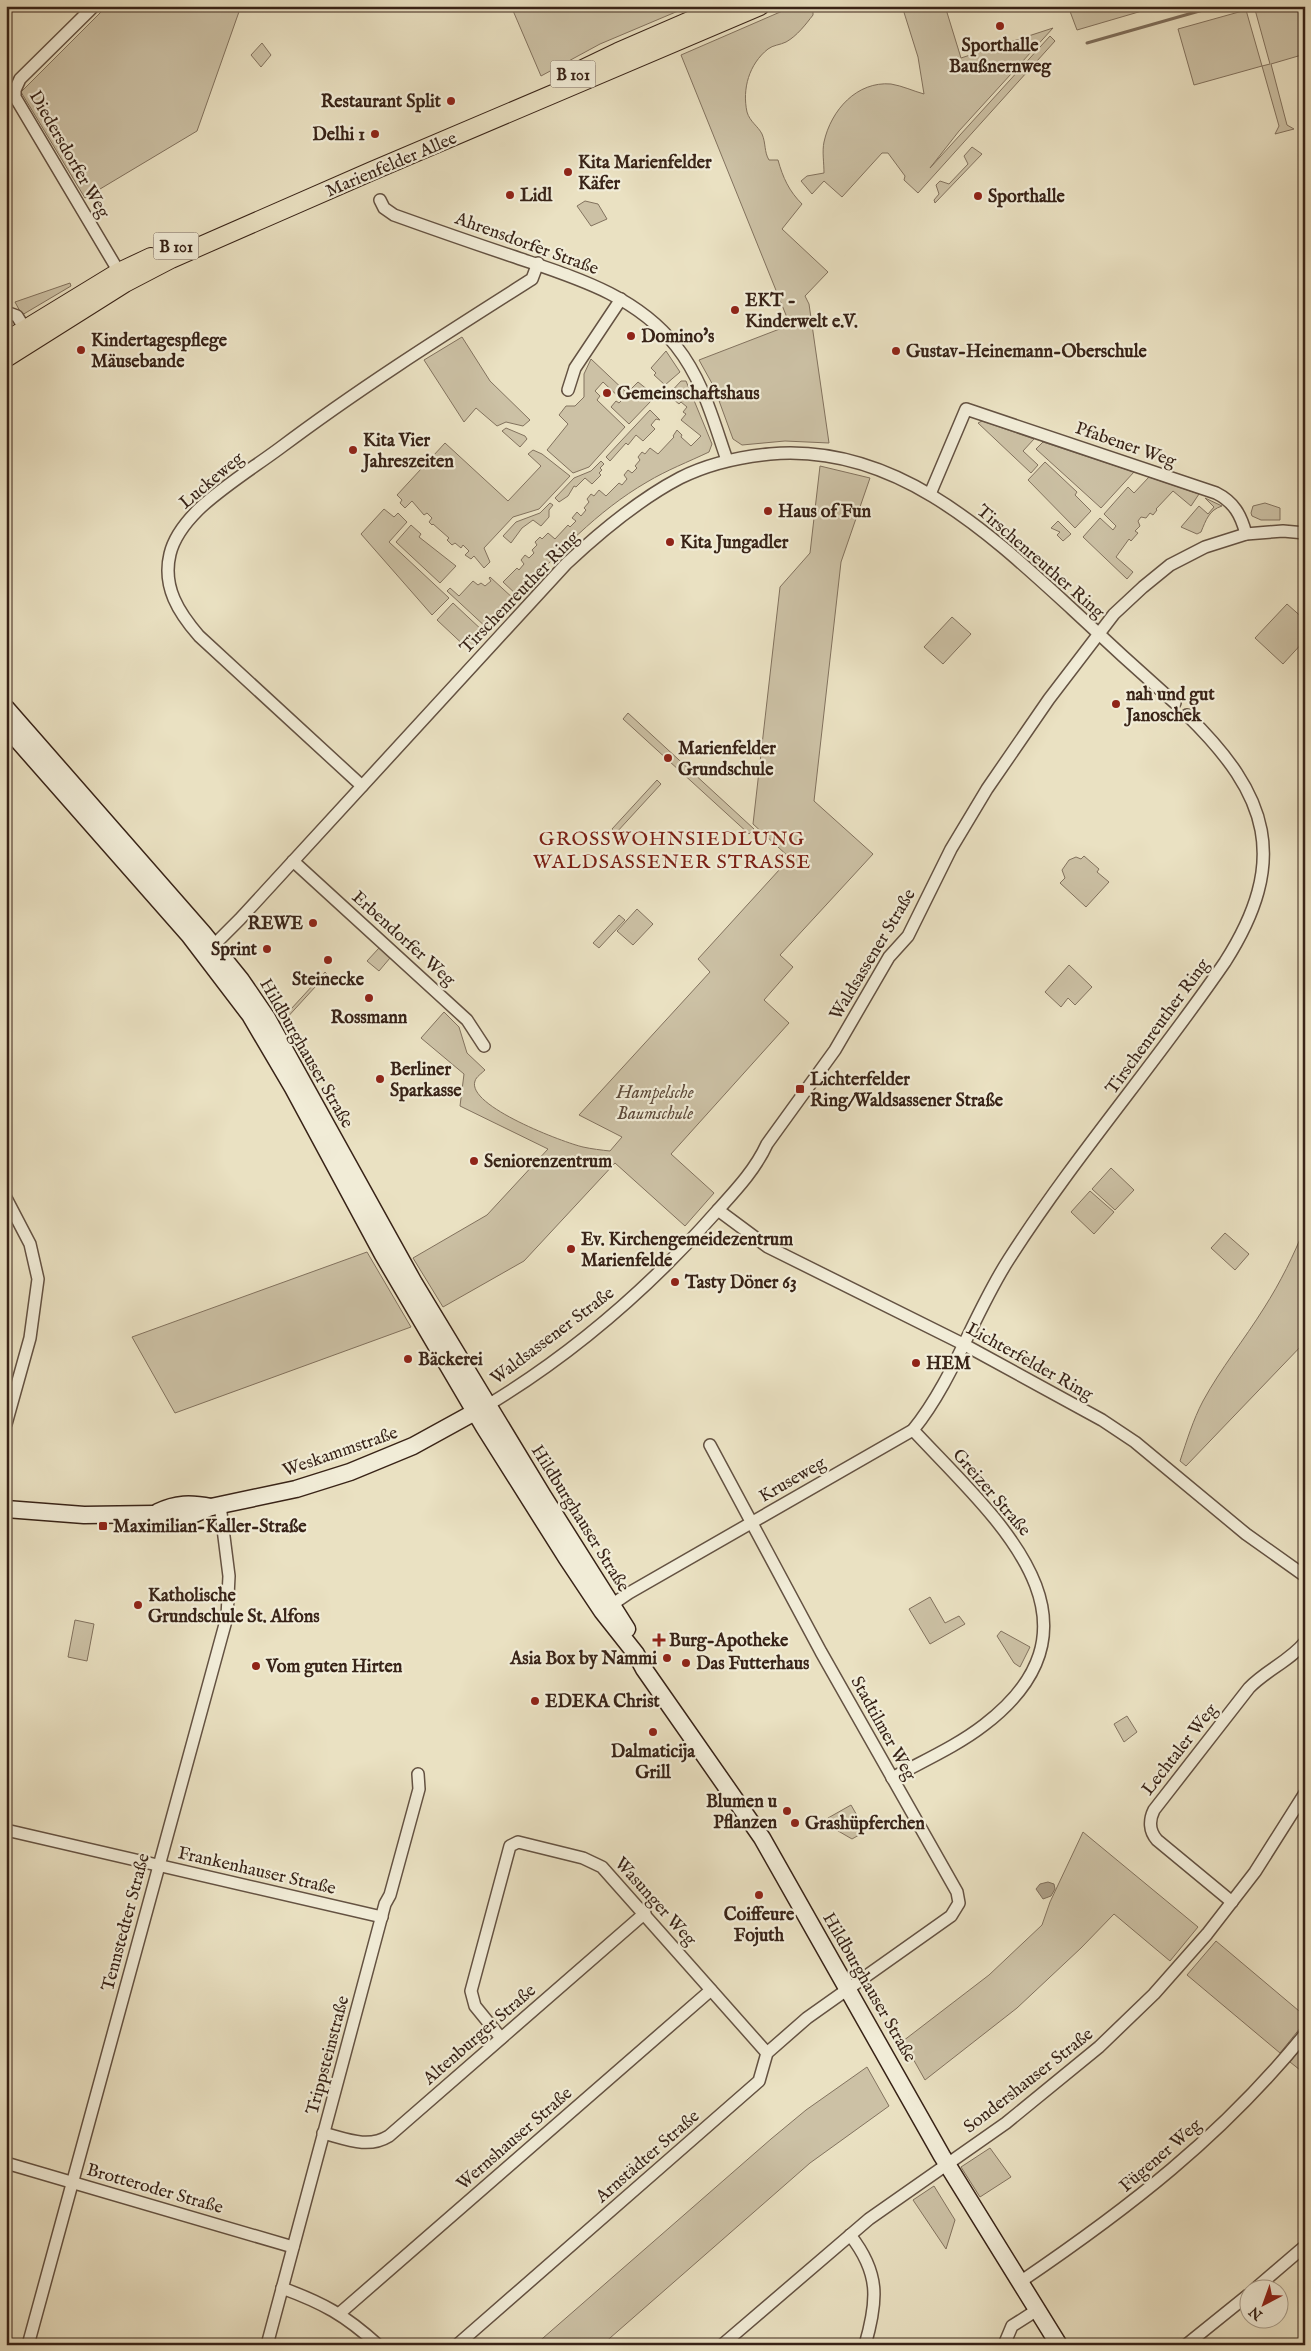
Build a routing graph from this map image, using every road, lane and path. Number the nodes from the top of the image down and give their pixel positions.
1 (94, 6) edge
2 (724, 6) edge
3 (760, 6) edge
4 (380, 200) dead end
5 (538, 263) junction
6 (122, 278) junction
7 (621, 299) junction
8 (6, 312) edge
9 (29, 335) junction
10 (6, 341) edge
11 (6, 358) edge
12 (568, 390) dead end
13 (727, 460) junction
14 (930, 494) junction
15 (1305, 533) edge
16 (1246, 534) junction
17 (1099, 635) junction
18 (1175, 703) dead end
19 (6, 708) edge
20 (1187, 715) dead end
21 (6, 727) edge
22 (362, 786) junction
23 (294, 861) junction
24 (209, 950) junction
25 (484, 1046) dead end
26 (6, 1198) edge
27 (718, 1210) junction
28 (963, 1344) junction
29 (482, 1408) junction
30 (6, 1424) edge
31 (913, 1430) junction
32 (710, 1446) dead end
33 (215, 1506) junction
34 (6, 1509) edge
35 (751, 1523) junction
36 (1305, 1576) edge
37 (607, 1608) junction
38 (1305, 1642) edge
39 (418, 1774) dead end
40 (892, 1778) junction
41 (1305, 1793) edge
42 (6, 1830) edge
43 (159, 1865) junction
44 (1232, 1902) junction
45 (645, 1914) junction
46 (382, 1917) junction
47 (711, 1990) junction
48 (849, 1990) junction
49 (1305, 2034) edge
50 (501, 2038) junction
51 (766, 2053) junction
52 (323, 2132) junction
53 (6, 2163) edge
54 (947, 2164) junction
55 (72, 2182) junction
56 (850, 2235) junction
57 (293, 2246) junction
58 (1305, 2246) edge
59 (1268, 2278) edge
60 (1020, 2282) junction
61 (282, 2288) junction
62 (1238, 2303) edge
63 (1037, 2310) junction
64 (340, 2313) junction
65 (28, 2345) edge
66 (267, 2345) edge
67 (378, 2345) edge
68 (457, 2345) edge
69 (722, 2345) edge
70 (866, 2345) edge
71 (1004, 2345) edge
72 (1059, 2345) edge
73 (1186, 2345) edge

1 - 6 street, Diedersdorfer Weg
2 - 6 main road, Marienfelder Allee / B 101
3 - 6 main road, Marienfelder Allee / B 101
4 - 5 street, Ahrensdorfer Straße
5 - 7 street, Ahrensdorfer Straße
5 - 22 street, Luckeweg
6 - 9 main road, Marienfelder Allee / B 101
7 - 12 street
7 - 13 street, Ahrensdorfer Straße
8 - 9 street
9 - 10 main road, B 101
9 - 11 main road, B 101
13 - 14 street, Tirschenreuther Ring
13 - 22 street, Tirschenreuther Ring
14 - 16 street, Pfabener Weg
14 - 17 street, Tirschenreuther Ring
15 - 16 street, Waldsassener Straße
16 - 17 street, Waldsassener Straße
17 - 18 street, Tirschenreuther Ring
17 - 27 street, Waldsassener Straße
19 - 24 main road, Hildburghauser Straße
20 - 28 street, Tirschenreuther Ring
21 - 24 main road, Hildburghauser Straße
22 - 23 street, Tirschenreuther Ring
23 - 24 street, Tirschenreuther Ring
23 - 25 street, Erbendorfer Weg
24 - 29 main road, Hildburghauser Straße
26 - 30 street
27 - 28 street, Lichterfelder Ring
27 - 29 street, Waldsassener Straße
28 - 31 street, Kruseweg
28 - 36 street, Lichterfelder Ring
29 - 33 main road, Weskammstraße
29 - 37 main road, Hildburghauser Straße
31 - 35 street, Kruseweg
31 - 40 street, Greizer Straße
32 - 35 street, Stadtilmer Weg
33 - 34 main road, Weskammstraße
33 - 43 street, Tennstedter Straße
35 - 37 street, Kruseweg
35 - 40 street, Stadtilmer Weg
37 - 48 main road, Hildburghauser Straße
38 - 44 street, Lechtaler Weg
39 - 46 street, Trippsteinstraße
40 - 48 street, Stadtilmer Weg
41 - 44 street, Sondershauser Straße
42 - 43 street, Frankenhauser Straße
43 - 46 street, Frankenhauser Straße
43 - 55 street, Tennstedter Straße
44 - 54 street, Sondershauser Straße
45 - 47 street, Wasunger Weg
45 - 50 street, Altenburger Straße
45 - 50 street, Wasunger Weg
46 - 52 street, Trippsteinstraße
47 - 51 street, Wasunger Weg
47 - 64 street, Wernshauser Straße
48 - 51 street
48 - 54 main road, Hildburghauser Straße
49 - 60 street, Fügener Weg
50 - 52 street, Altenburger Straße
51 - 68 street, Arnstädter Straße
52 - 57 street, Trippsteinstraße
53 - 55 street, Brotteroder Straße
54 - 56 street, Sondershauser Straße
54 - 60 main road, Hildburghauser Straße
55 - 57 street, Brotteroder Straße
55 - 65 street, Tennstedter Straße
56 - 69 street, Sondershauser Straße
56 - 70 street
57 - 61 street, Trippsteinstraße
58 - 59 street
60 - 63 main road, Hildburghauser Straße
61 - 64 street
61 - 66 street, Trippsteinstraße
62 - 73 street
63 - 71 street
63 - 72 main road, Hildburghauser Straße
64 - 67 street

